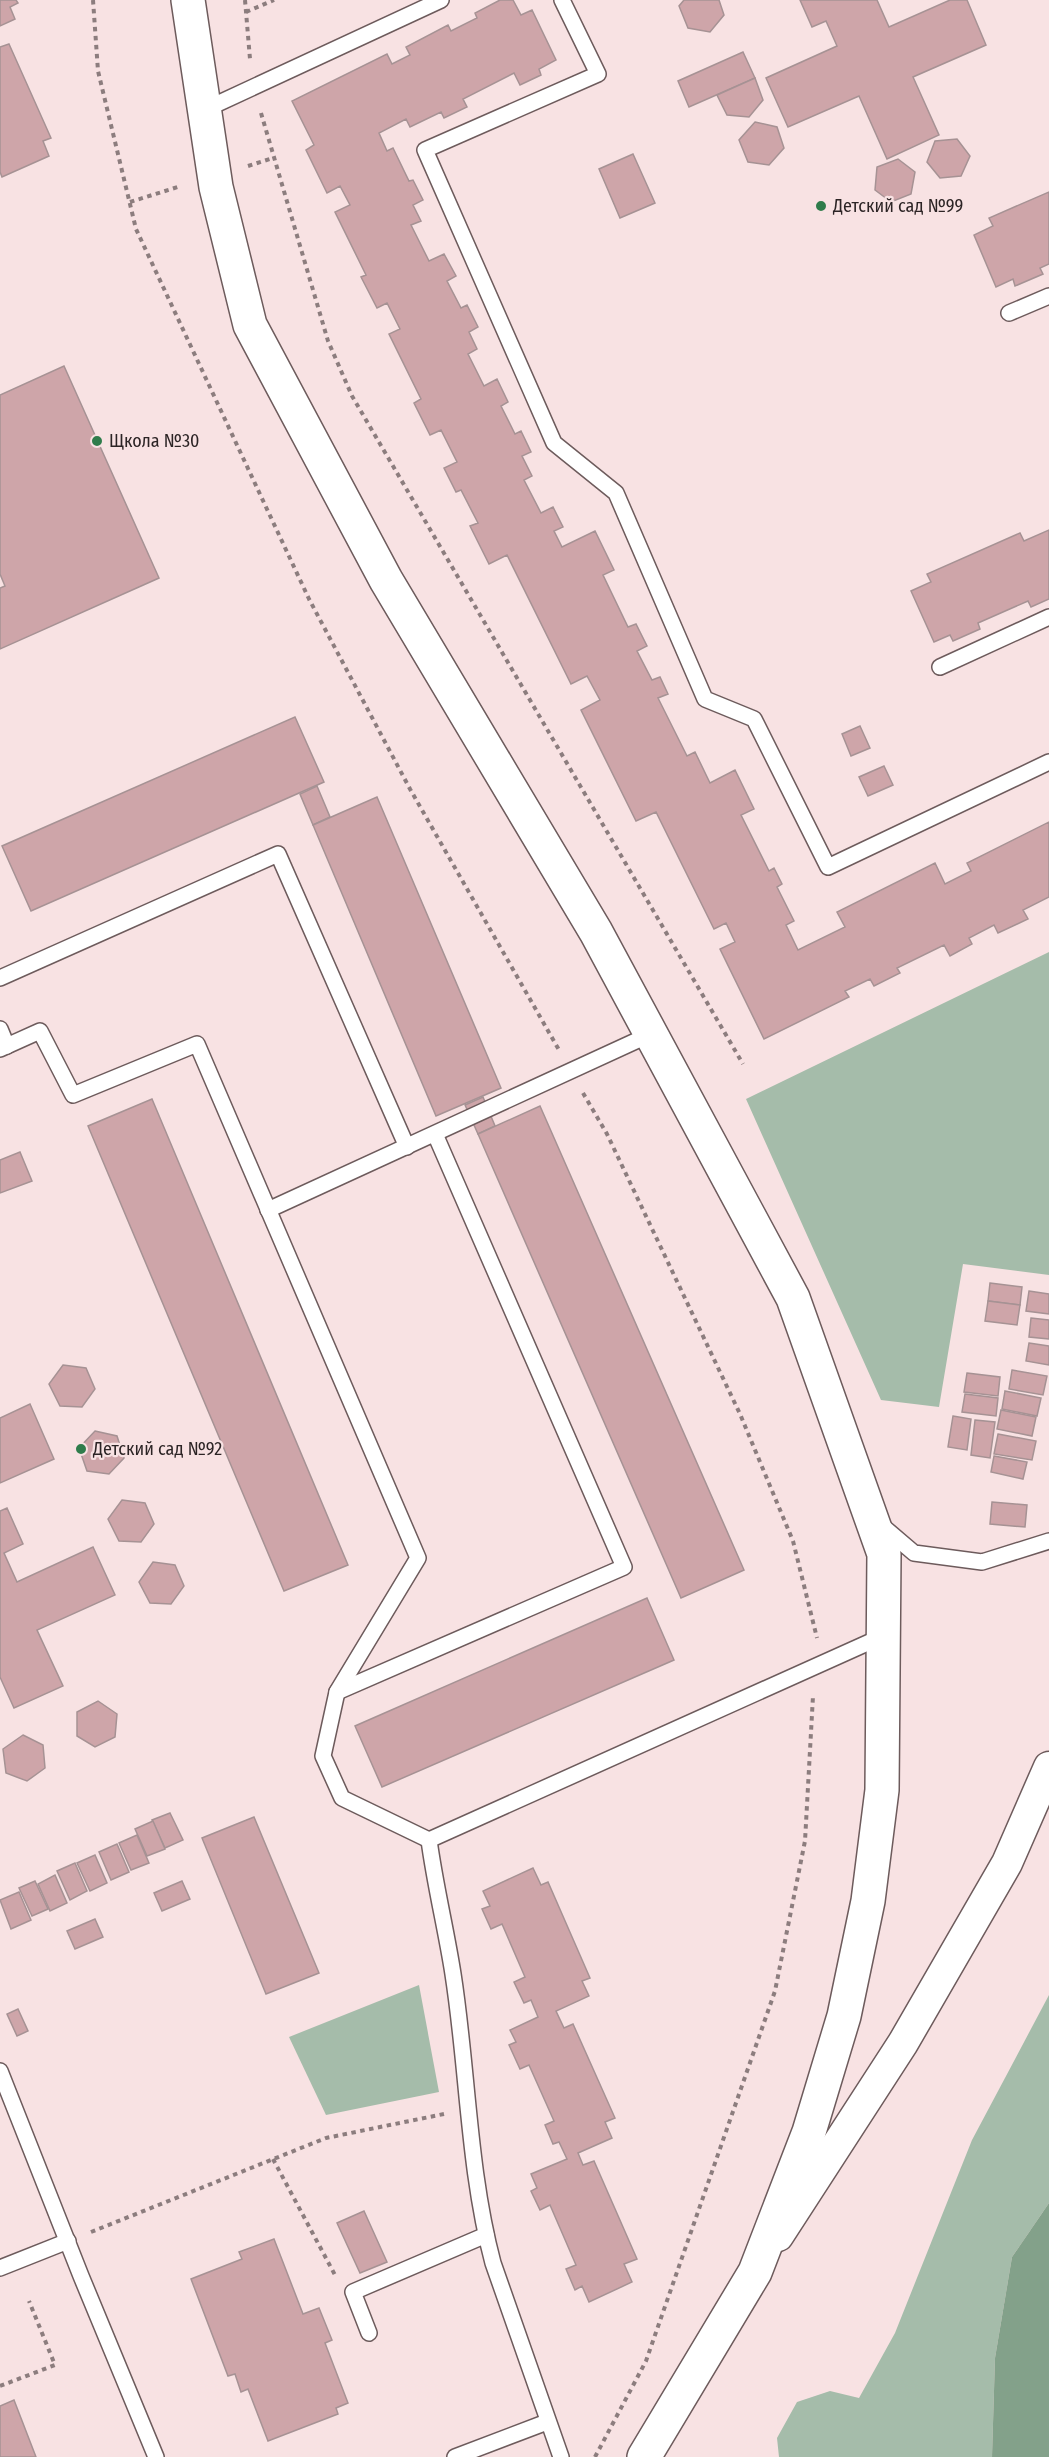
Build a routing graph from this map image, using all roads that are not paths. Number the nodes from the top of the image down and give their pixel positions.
1 (188, 0) edge
2 (441, 0) edge
3 (562, 0) edge
4 (204, 110) junction
5 (1049, 296) edge
6 (1009, 313) dead end
7 (1049, 617) edge
8 (940, 667) dead end
9 (1049, 762) edge
10 (0, 978) edge
11 (0, 1029) edge
12 (651, 1035) junction
13 (4, 1047) edge
14 (435, 1134) junction
15 (407, 1147) junction
16 (268, 1210) junction
17 (870, 1516) junction
18 (1049, 1541) edge
19 (883, 1636) junction
20 (338, 1692) junction
21 (1049, 1767) edge
22 (429, 1840) junction
23 (0, 2071) edge
24 (486, 2235) junction
25 (68, 2241) junction
26 (0, 2268) edge
27 (755, 2272) junction
28 (369, 2333) dead end
29 (547, 2422) junction
30 (156, 2457) edge
31 (455, 2457) edge
32 (561, 2457) edge
33 (644, 2457) edge

1 - 4 street
2 - 4 lane
3 - 9 lane
4 - 12 street
5 - 6 lane
7 - 8 lane
10 - 15 lane
11 - 13 lane
12 - 14 lane
12 - 17 street
13 - 16 lane
14 - 15 lane
14 - 20 lane
15 - 16 lane
16 - 20 lane
17 - 18 lane
17 - 19 street
19 - 22 lane
19 - 27 street
20 - 22 lane
21 - 27 street
22 - 24 lane
23 - 25 lane
24 - 28 lane
24 - 29 lane
25 - 26 lane
25 - 30 lane
27 - 33 street
29 - 31 lane
29 - 32 lane

